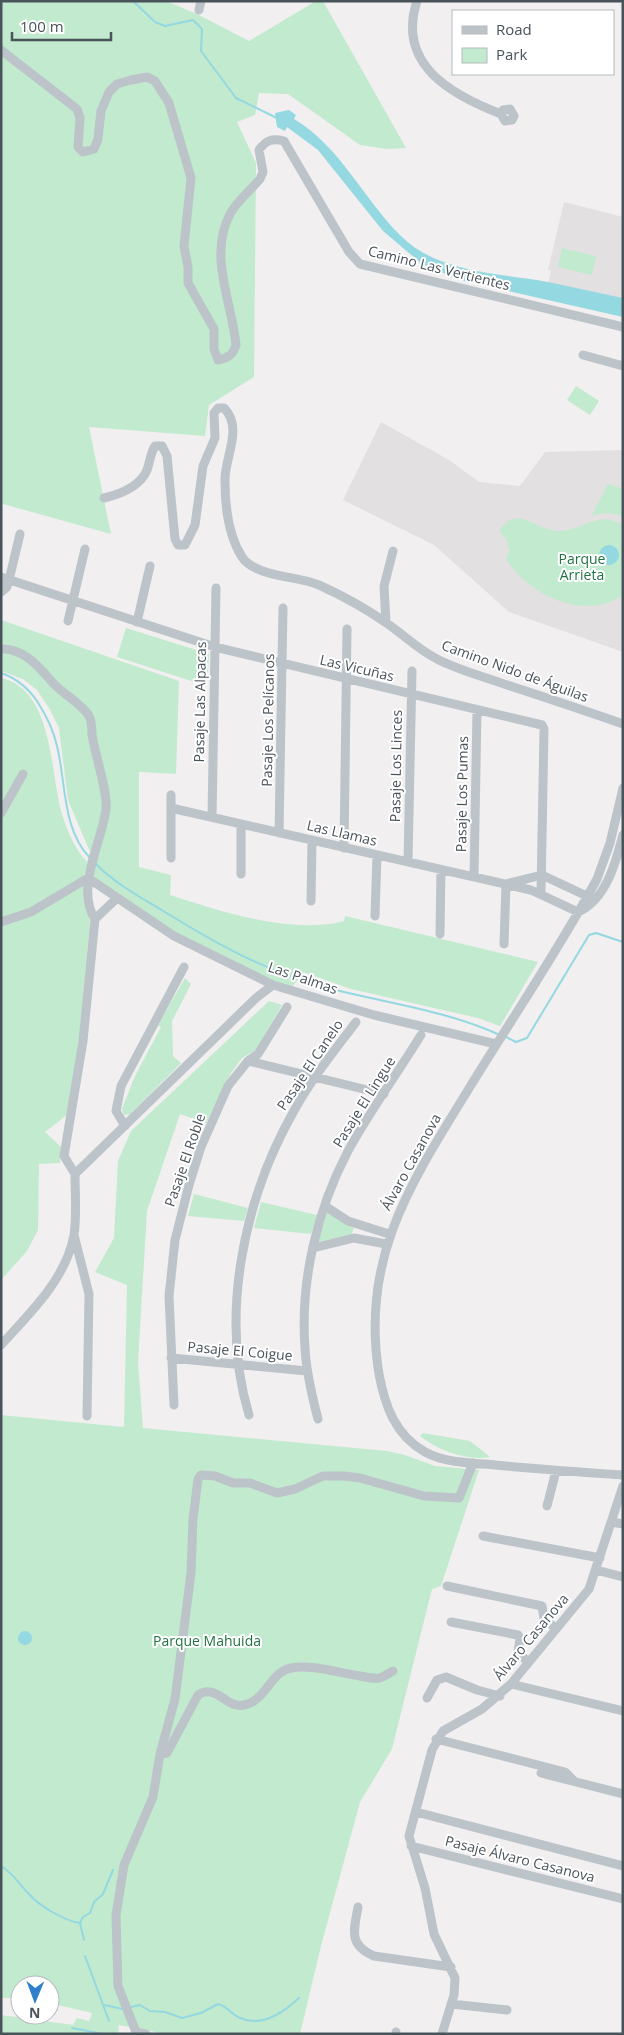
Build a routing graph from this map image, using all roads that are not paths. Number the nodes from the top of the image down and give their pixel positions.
1 (417, 1) edge
2 (1, 50) edge
3 (501, 114) dead end
4 (623, 327) edge
5 (582, 355) dead end
6 (623, 366) edge
7 (104, 498) dead end
8 (20, 534) dead end
9 (86, 549) dead end
10 (392, 551) dead end
11 (150, 566) dead end
12 (6, 580) edge
13 (216, 588) dead end
14 (1, 592) edge
15 (73, 601) junction
16 (283, 608) dead end
17 (68, 621) dead end
18 (137, 622) junction
19 (386, 623) junction
20 (347, 628) dead end
21 (215, 647) junction
22 (1, 649) edge
23 (283, 665) junction
24 (412, 670) dead end
25 (347, 680) junction
26 (412, 694) junction
27 (477, 710) junction
28 (623, 724) edge
29 (23, 774) dead end
30 (623, 788) edge
31 (171, 795) dead end
32 (171, 808) junction
33 (1, 812) edge
34 (212, 817) junction
35 (242, 824) junction
36 (279, 833) junction
37 (623, 835) edge
38 (312, 840) junction
39 (344, 848) junction
40 (377, 855) junction
41 (170, 858) dead end
42 (408, 862) junction
43 (441, 870) junction
44 (241, 874) dead end
45 (542, 874) junction
46 (474, 877) junction
47 (88, 878) junction
48 (506, 884) junction
49 (541, 893) junction
50 (116, 899) junction
51 (592, 899) junction
52 (311, 901) dead end
53 (578, 912) junction
54 (375, 916) dead end
55 (95, 919) junction
56 (1, 922) edge
57 (440, 934) dead end
58 (504, 944) dead end
59 (184, 967) dead end
60 (273, 985) junction
61 (287, 1007) dead end
62 (356, 1022) dead end
63 (421, 1035) dead end
64 (500, 1038) junction
65 (248, 1061) junction
66 (316, 1078) junction
67 (384, 1094) junction
68 (125, 1126) junction
69 (75, 1174) junction
70 (325, 1206) junction
71 (74, 1234) junction
72 (389, 1234) junction
73 (386, 1244) junction
74 (313, 1248) junction
75 (1, 1345) edge
76 (170, 1358) junction
77 (237, 1365) junction
78 (307, 1371) junction
79 (174, 1405) dead end
80 (249, 1415) dead end
81 (87, 1416) dead end
82 (318, 1419) dead end
83 (473, 1463) junction
84 (556, 1471) junction
85 (623, 1475) edge
86 (623, 1486) edge
87 (547, 1506) dead end
88 (612, 1522) junction
89 (623, 1524) edge
90 (483, 1536) dead end
91 (600, 1558) junction
92 (596, 1570) junction
93 (623, 1578) edge
94 (447, 1586) dead end
95 (451, 1622) dead end
96 (556, 1629) junction
97 (528, 1662) junction
98 (393, 1671) dead end
99 (511, 1684) junction
100 (500, 1696) junction
101 (426, 1698) dead end
102 (623, 1710) edge
103 (436, 1739) junction
104 (160, 1754) junction
105 (623, 1794) edge
106 (416, 1812) junction
107 (411, 1846) junction
108 (623, 1866) edge
109 (623, 1899) edge
110 (358, 1907) dead end
111 (451, 1968) junction
112 (451, 2004) junction
113 (507, 2010) dead end
114 (146, 2034) edge
115 (442, 2034) edge

1 - 3 street
2 - 4 street, Camino Las Vertientes
5 - 6 street
7 - 19 street, Camino Nido de Águilas
8 - 12 street
9 - 15 street
10 - 19 street
11 - 18 street
12 - 14 street
12 - 15 street, Las Vicuñas
13 - 21 street, Pasaje Las Alpacas
15 - 17 street
15 - 18 street, Las Vicuñas
16 - 23 street, Pasaje Los Pelícanos
18 - 21 street, Las Vicuñas
19 - 28 street, Camino Nido de Águilas
20 - 25 street
21 - 23 street, Las Vicuñas
21 - 34 street, Pasaje Las Alpacas
22 - 47 street
23 - 25 street, Las Vicuñas
23 - 36 street, Pasaje Los Pelícanos
24 - 26 street, Pasaje Los Linces
25 - 26 street, Las Vicuñas
25 - 39 street
26 - 27 street, Las Vicuñas
26 - 42 street, Pasaje Los Linces
27 - 45 street, Las Vicuñas
27 - 46 street, Pasaje Los Pumas
29 - 33 street
30 - 51 street, Álvaro Casanova
31 - 32 street
32 - 34 street, Las Llamas
32 - 41 street
34 - 35 street, Las Llamas
35 - 36 street, Las Llamas
35 - 44 street
36 - 38 street, Las Llamas
37 - 51 street, Álvaro Casanova
38 - 39 street, Las Llamas
38 - 52 street
39 - 40 street, Las Llamas
40 - 42 street, Las Llamas
40 - 54 street
42 - 43 street, Las Llamas
43 - 46 street, Las Llamas
43 - 57 street
45 - 48 street, Las Llamas
45 - 49 street, Las Vicuñas
45 - 51 street
46 - 48 street, Las Llamas
47 - 50 street, Las Palmas
47 - 55 street
47 - 56 street
48 - 49 street, Las Llamas
48 - 58 street
49 - 53 street, Las Llamas
50 - 55 street
50 - 60 street, Las Palmas
51 - 53 street, Álvaro Casanova
53 - 64 street, Álvaro Casanova
55 - 69 street
59 - 68 street
60 - 64 street, Las Palmas
60 - 68 street
61 - 65 street, Pasaje El Roble
62 - 66 street, Pasaje El Canelo
63 - 67 street, Pasaje El Lingue
64 - 72 street, Álvaro Casanova
65 - 66 street
65 - 76 street, Pasaje El Roble
66 - 67 street
66 - 77 street, Pasaje El Canelo
67 - 70 street, Pasaje El Lingue
68 - 69 street
69 - 71 street
70 - 72 street
70 - 74 street, Pasaje El Lingue
71 - 75 street
71 - 81 street
72 - 73 street, Álvaro Casanova
73 - 74 street
73 - 83 street, Álvaro Casanova
74 - 78 street, Pasaje El Lingue
76 - 77 street, Pasaje El Coigue
76 - 79 street, Pasaje El Roble
77 - 78 street, Pasaje El Coigue
77 - 80 street, Pasaje El Canelo
78 - 82 street, Pasaje El Lingue
83 - 84 street, Álvaro Casanova
83 - 104 street
84 - 85 street, Álvaro Casanova
84 - 87 street
86 - 88 street, Álvaro Casanova
88 - 89 street
88 - 91 street, Álvaro Casanova
90 - 91 street
91 - 92 street, Álvaro Casanova
92 - 93 street
92 - 96 street, Álvaro Casanova
94 - 96 street
95 - 97 street
96 - 97 street, Álvaro Casanova
97 - 99 street, Álvaro Casanova
98 - 104 street
99 - 100 street, Álvaro Casanova
99 - 102 street
100 - 101 street
100 - 103 street, Álvaro Casanova
103 - 105 street
103 - 106 street
104 - 114 street
106 - 107 street
106 - 108 street, Pasaje Álvaro Casanova
107 - 109 street, Pasaje Álvaro Casanova
107 - 111 street
110 - 111 street
111 - 112 street
112 - 113 street
112 - 115 street

